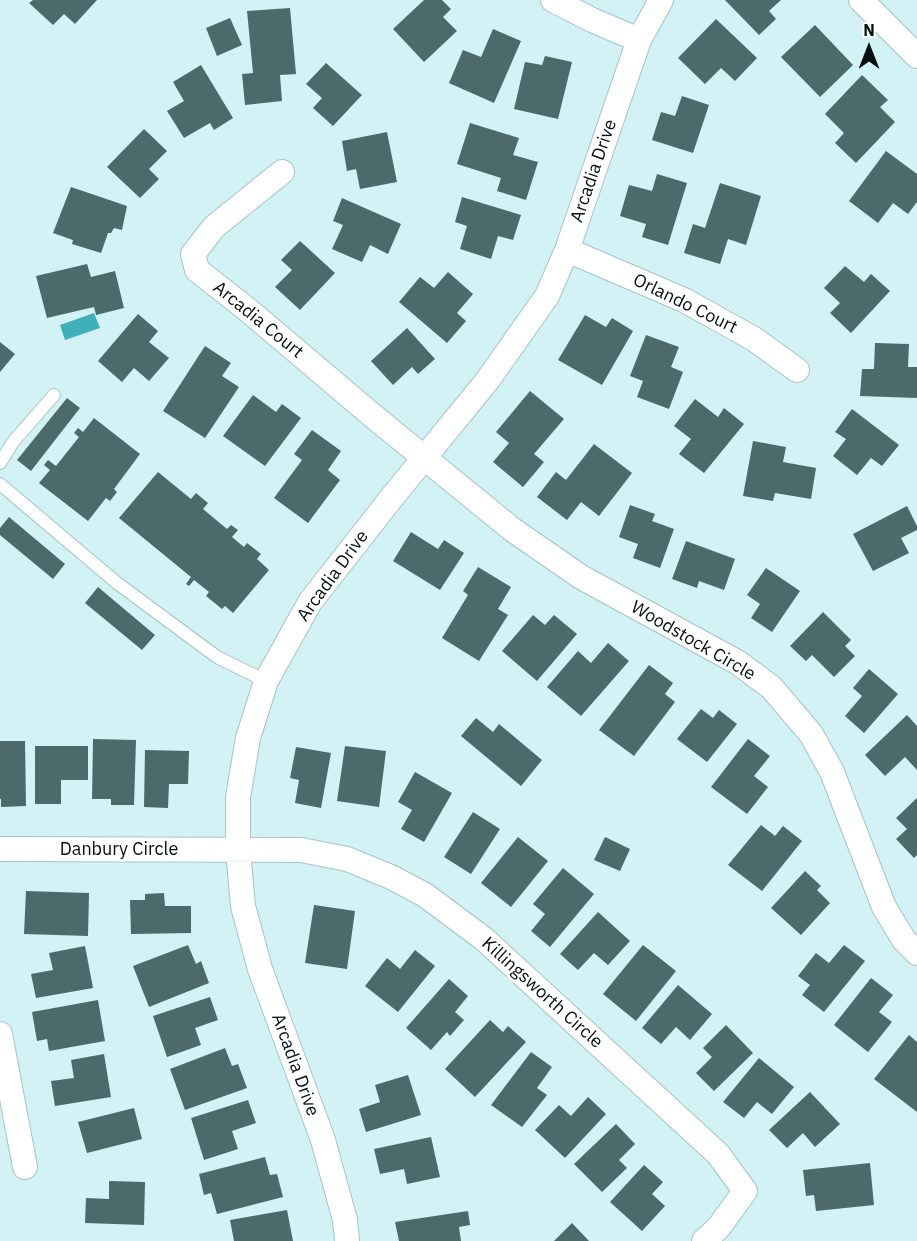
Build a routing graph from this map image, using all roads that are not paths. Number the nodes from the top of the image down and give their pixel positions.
1 (553, 0) edge
2 (661, 0) edge
3 (861, 0) edge
4 (639, 40) junction
5 (917, 56) edge
6 (282, 172) dead end
7 (567, 250) junction
8 (797, 370) dead end
9 (54, 395) dead end
10 (425, 459) junction
11 (0, 463) edge
12 (0, 484) edge
13 (266, 681) junction
14 (0, 849) edge
15 (238, 850) junction
16 (917, 953) edge
17 (0, 1034) edge
18 (25, 1167) dead end
19 (347, 1241) edge
20 (704, 1241) edge

1 - 4 street
2 - 4 street, Arcadia Drive
3 - 5 street
4 - 7 street, Arcadia Drive
6 - 10 street, Arcadia Court
7 - 8 street, Orlando Court
7 - 10 street, Arcadia Drive
9 - 11 lane
10 - 13 street, Arcadia Drive
10 - 16 street, Woodstock Circle
12 - 13 lane
13 - 15 street, Arcadia Drive
14 - 15 street, Danbury Circle
15 - 19 street, Arcadia Drive
15 - 20 street, Killingsworth Circle
17 - 18 street

